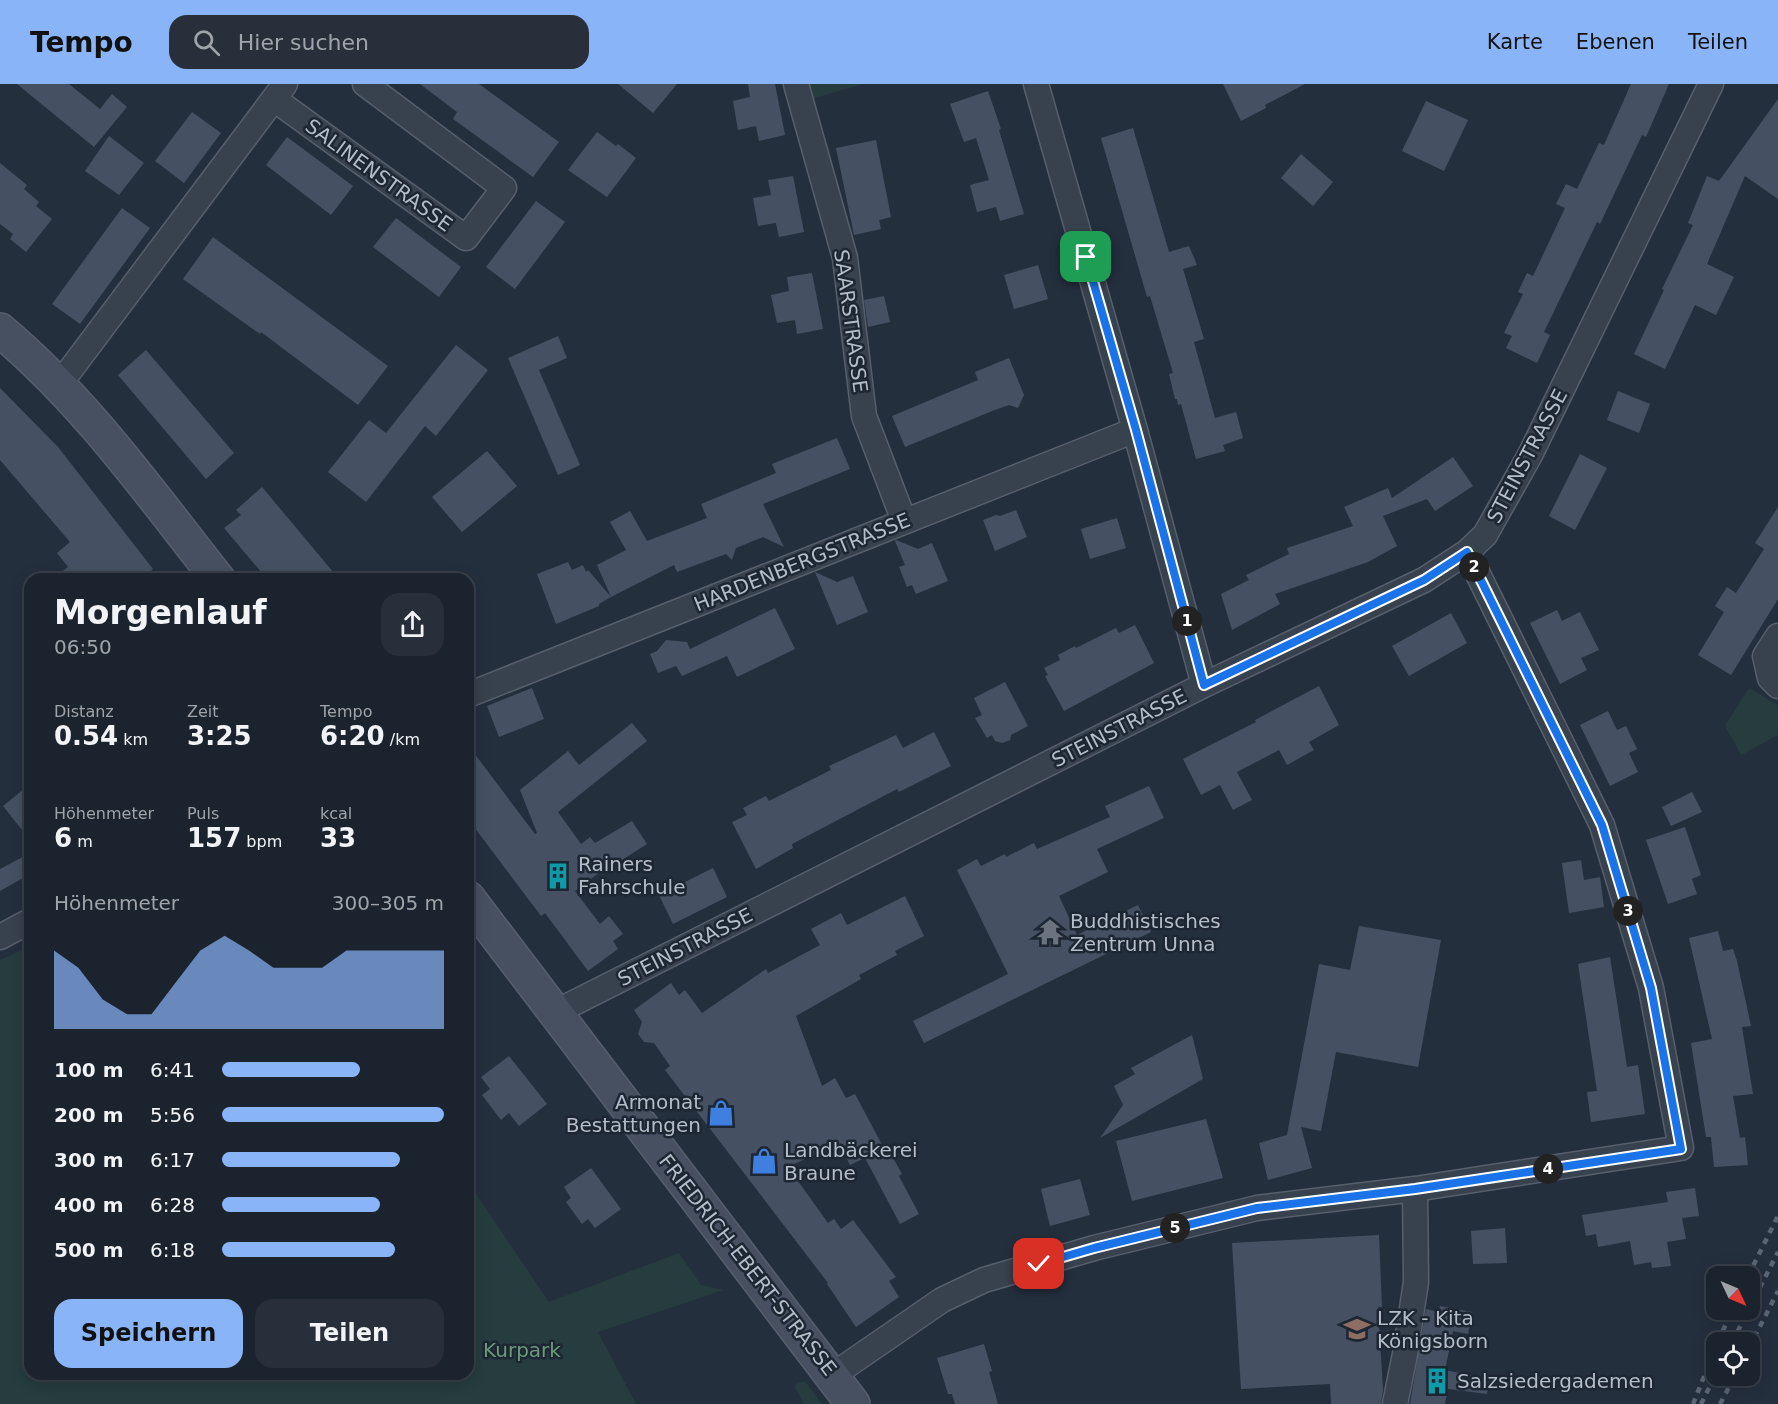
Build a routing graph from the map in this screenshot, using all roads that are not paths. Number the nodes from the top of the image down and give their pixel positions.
1 (365, 84) edge
2 (796, 84) edge
3 (1036, 84) edge
4 (1712, 84) edge
5 (280, 92) edge
6 (4, 340) edge
7 (59, 386) junction
8 (1136, 430) junction
9 (904, 521) junction
10 (1467, 552) junction
11 (213, 573) edge
12 (1778, 636) edge
13 (1204, 685) junction
14 (1778, 686) edge
15 (474, 693) edge
16 (474, 906) edge
17 (24, 924) edge
18 (0, 937) edge
19 (554, 1013) junction
20 (1415, 1189) junction
21 (833, 1375) junction
22 (853, 1404) edge
23 (1395, 1404) edge

1 - 5 street, SALINENSTRASSE
2 - 9 street, SAARSTRASSE
3 - 8 street
4 - 10 street, STEINSTRASSE
5 - 7 street, SALINENSTRASSE
6 - 7 main road
7 - 11 main road
8 - 9 street, HARDENBERGSTRASSE
8 - 13 street
9 - 15 street, HARDENBERGSTRASSE
10 - 13 street, STEINSTRASSE
10 - 20 street
12 - 14 street
13 - 19 street, STEINSTRASSE
16 - 19 main road, FRIEDRICH-EBERT-STRASSE
17 - 18 street
19 - 21 main road, FRIEDRICH-EBERT-STRASSE
20 - 21 street
20 - 23 street
21 - 22 main road, FRIEDRICH-EBERT-STRASSE

